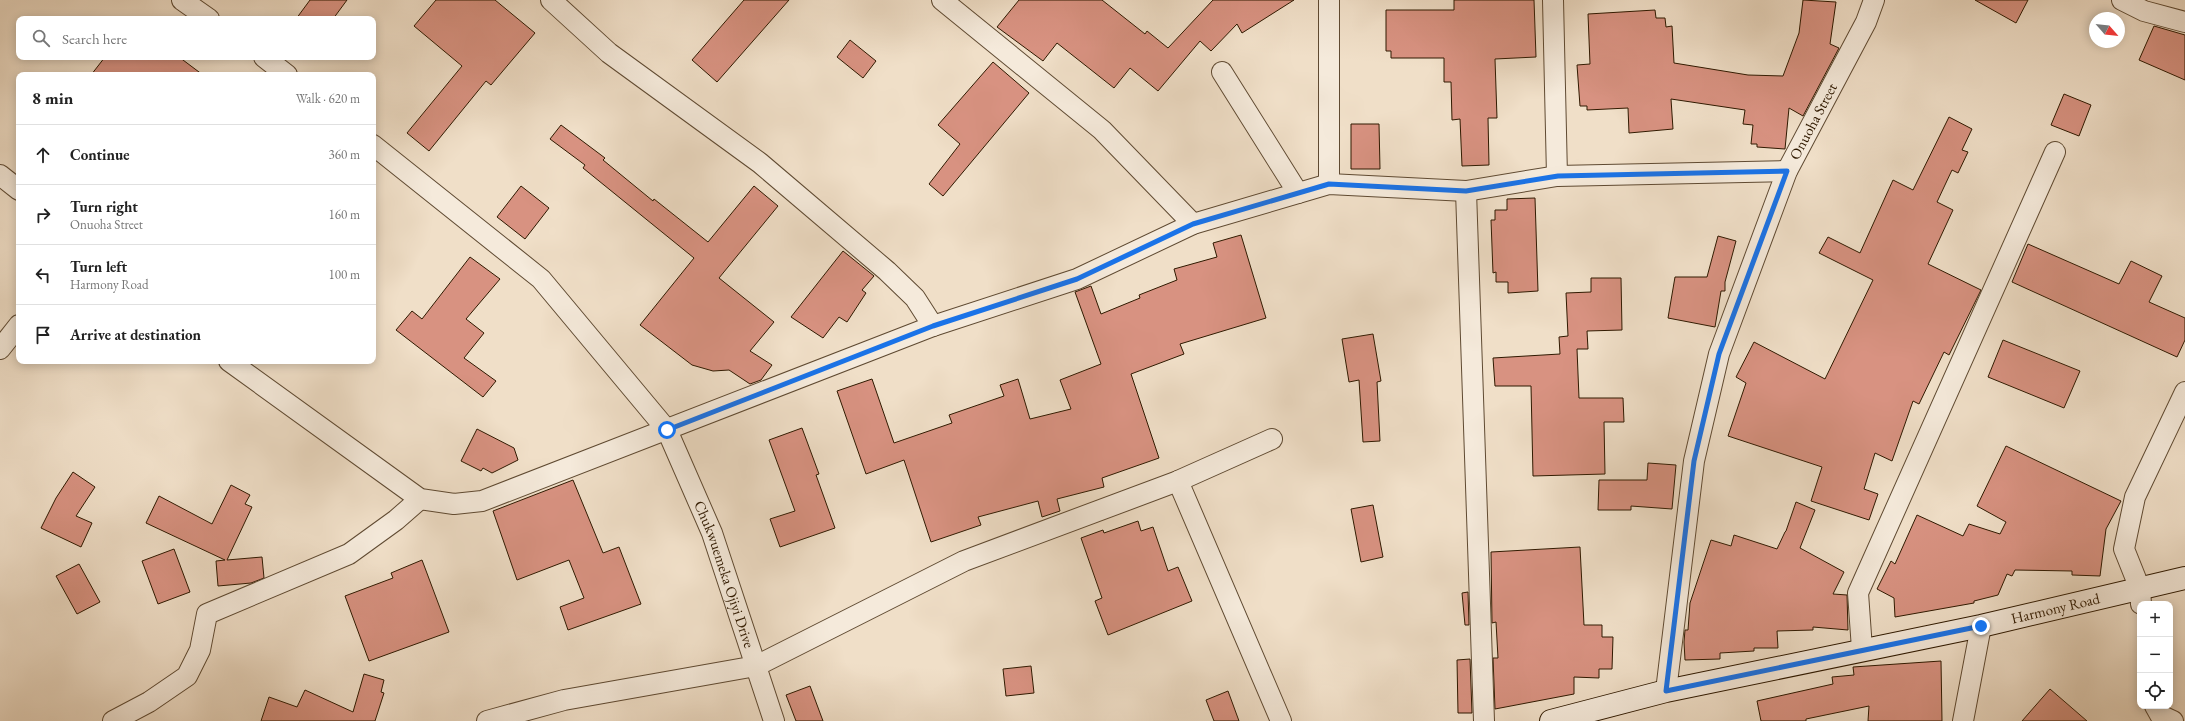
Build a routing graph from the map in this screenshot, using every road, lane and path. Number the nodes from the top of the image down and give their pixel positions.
1 (182, 0) edge
2 (551, 0) edge
3 (942, 0) edge
4 (1329, 0) edge
5 (1553, 0) edge
6 (1874, 0) edge
7 (2122, 0) edge
8 (205, 16) edge
9 (2185, 22) edge
10 (268, 60) edge
11 (283, 72) edge
12 (1222, 72) dead end
13 (376, 147) edge
14 (2055, 152) dead end
15 (1787, 171) junction
16 (0, 175) edge
17 (1558, 176) junction
18 (1329, 184) junction
19 (16, 188) edge
20 (1466, 191) junction
21 (1298, 193) junction
22 (1193, 224) junction
23 (933, 326) junction
24 (16, 329) edge
25 (0, 349) edge
26 (233, 364) edge
27 (2185, 392) edge
28 (667, 430) junction
29 (1272, 440) dead end
30 (1178, 481) junction
31 (420, 499) junction
32 (2185, 578) edge
33 (2140, 596) edge
34 (1981, 626) junction
35 (1862, 649) junction
36 (756, 666) junction
37 (1666, 691) junction
38 (2157, 709) edge
39 (113, 721) edge
40 (487, 721) edge
41 (774, 721) edge
42 (1281, 721) edge
43 (1484, 721) edge
44 (1551, 721) edge
45 (1963, 721) edge
46 (2173, 721) edge

1 - 8 street
2 - 23 street
3 - 22 street
4 - 18 street
5 - 17 street
6 - 15 street, Onuoha Street
7 - 9 street
10 - 11 street
12 - 21 street
13 - 28 street, Chukwuemeka Ojiyi Drive
14 - 35 street
15 - 17 street
15 - 37 street, Onuoha Street
16 - 19 street
17 - 20 street
18 - 20 street
18 - 21 street
20 - 43 street
21 - 22 street
22 - 23 street
23 - 28 street
24 - 25 street
26 - 31 street
27 - 33 street
28 - 31 street
28 - 36 street, Chukwuemeka Ojiyi Drive
29 - 30 street
30 - 36 street
30 - 42 street
31 - 39 street
32 - 33 main road, Harmony Road
33 - 34 main road, Harmony Road
34 - 35 main road, Harmony Road
34 - 45 street
35 - 37 main road, Harmony Road
36 - 40 street
36 - 41 street, Chukwuemeka Ojiyi Drive
37 - 44 main road, Harmony Road
38 - 46 street

